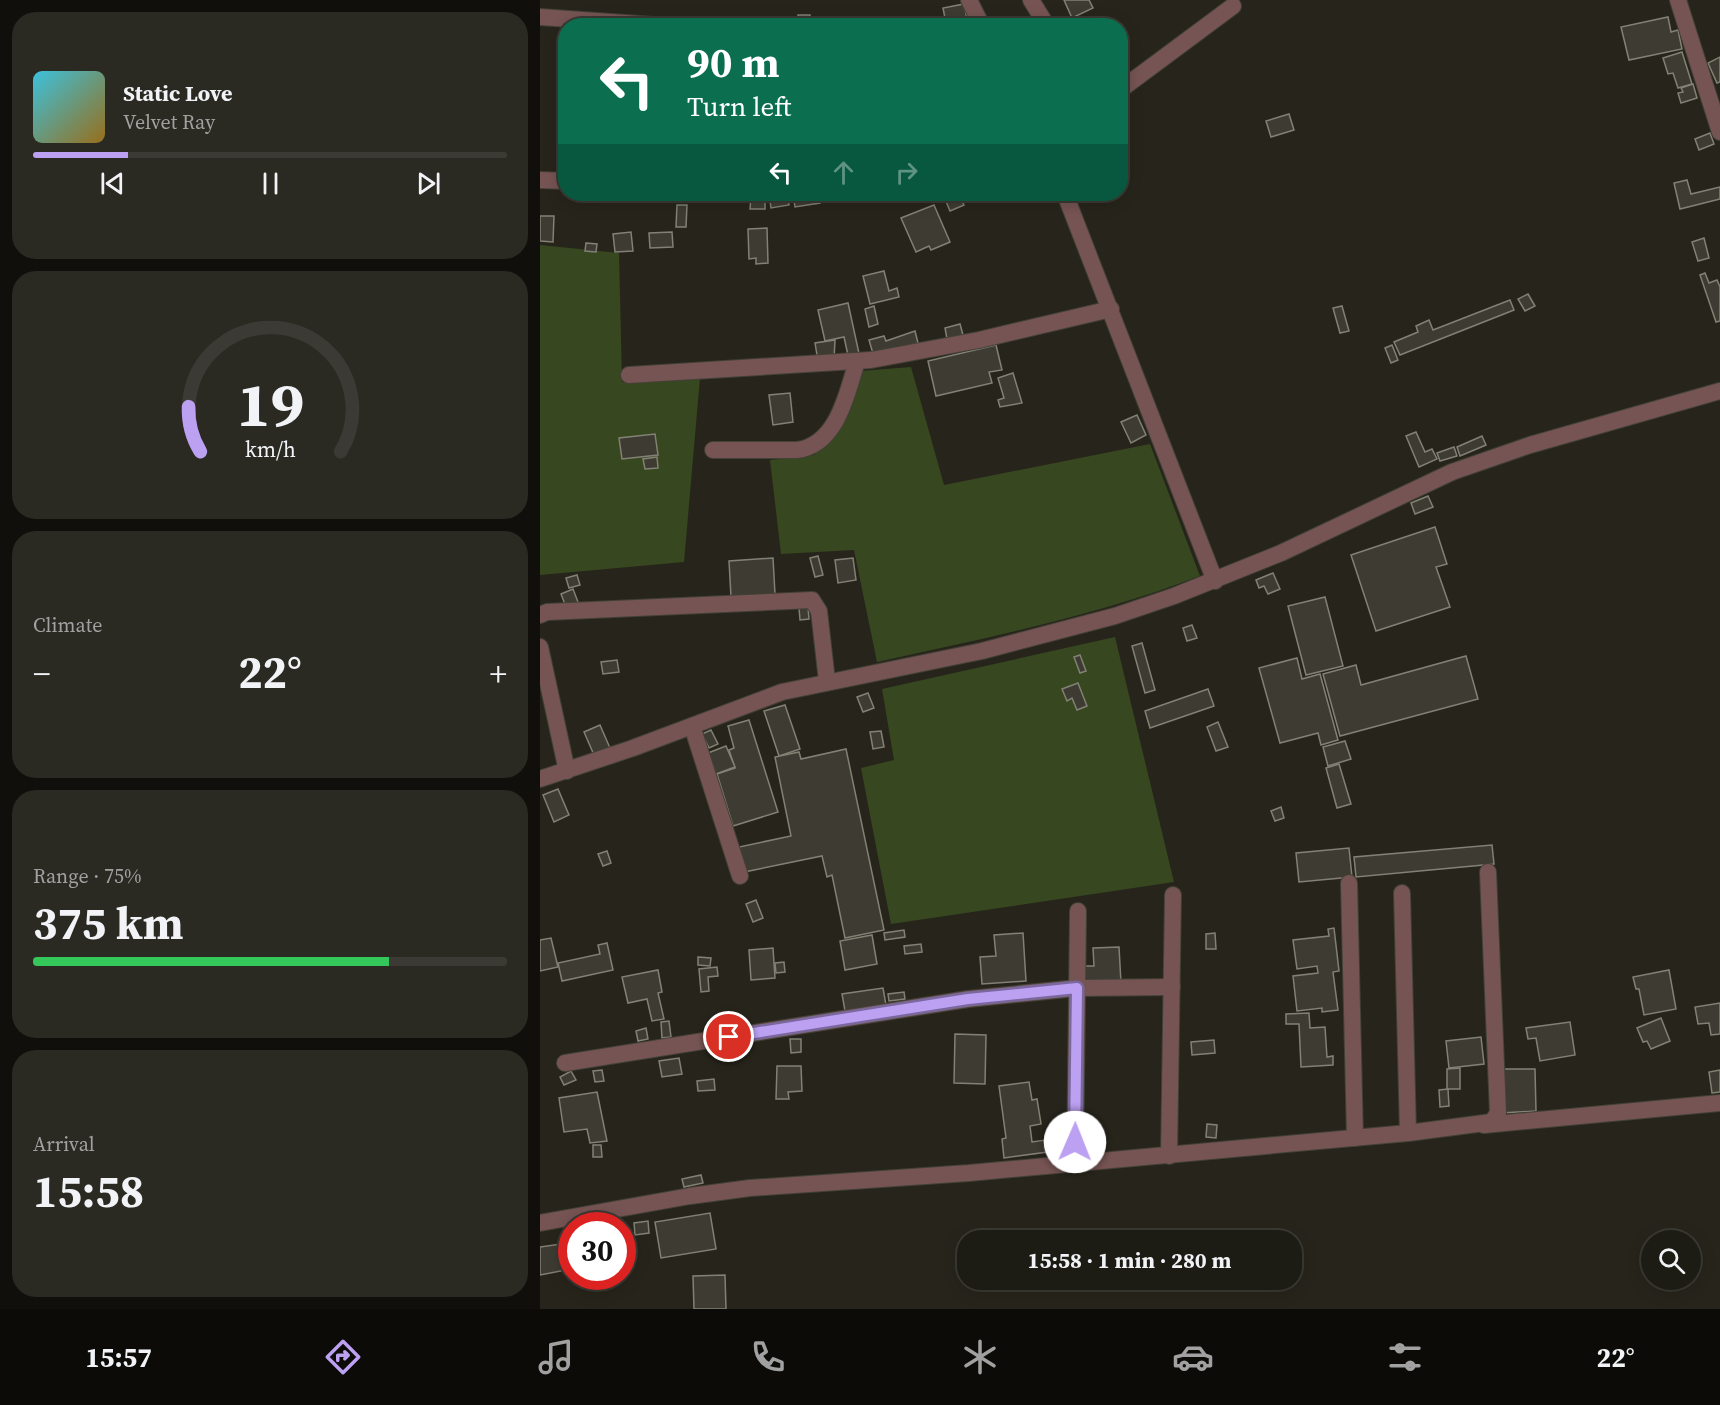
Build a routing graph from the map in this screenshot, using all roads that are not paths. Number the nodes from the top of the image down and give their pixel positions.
1 (969, 0) edge
2 (1031, 0) edge
3 (1678, 0) edge
4 (1233, 6) dead end
5 (540, 17) edge
6 (558, 18) edge
7 (978, 18) edge
8 (1042, 18) edge
9 (1128, 84) edge
10 (1720, 132) edge
11 (540, 180) edge
12 (558, 181) edge
13 (1068, 201) edge
14 (1111, 309) junction
15 (857, 361) junction
16 (628, 375) dead end
17 (1720, 391) edge
18 (713, 450) dead end
19 (1215, 581) junction
20 (540, 615) edge
21 (540, 647) edge
22 (827, 681) junction
23 (692, 726) junction
24 (567, 771) junction
25 (540, 779) edge
26 (1488, 872) dead end
27 (740, 876) dead end
28 (1349, 883) dead end
29 (1402, 893) dead end
30 (1173, 895) dead end
31 (1078, 911) dead end
32 (1172, 987) junction
33 (1077, 988) junction
34 (565, 1064) dead end
35 (1720, 1103) edge
36 (1483, 1125) junction
37 (1408, 1133) junction
38 (1355, 1138) junction
39 (1169, 1156) junction
40 (1075, 1164) junction
41 (540, 1223) edge

1 - 7 street
2 - 8 street
3 - 10 street
4 - 9 street
5 - 6 street
11 - 12 street
13 - 14 street
14 - 15 street
14 - 19 street
15 - 16 street
15 - 18 street
17 - 19 street
19 - 22 street
20 - 22 street
21 - 24 street
22 - 23 street
23 - 24 street
23 - 27 street
24 - 25 street
26 - 36 street
28 - 38 street
29 - 37 street
30 - 32 street
31 - 33 street
32 - 33 street
32 - 39 street
33 - 34 street
33 - 40 street
35 - 36 street
36 - 37 street
37 - 38 street
38 - 39 street
39 - 40 street
40 - 41 street

